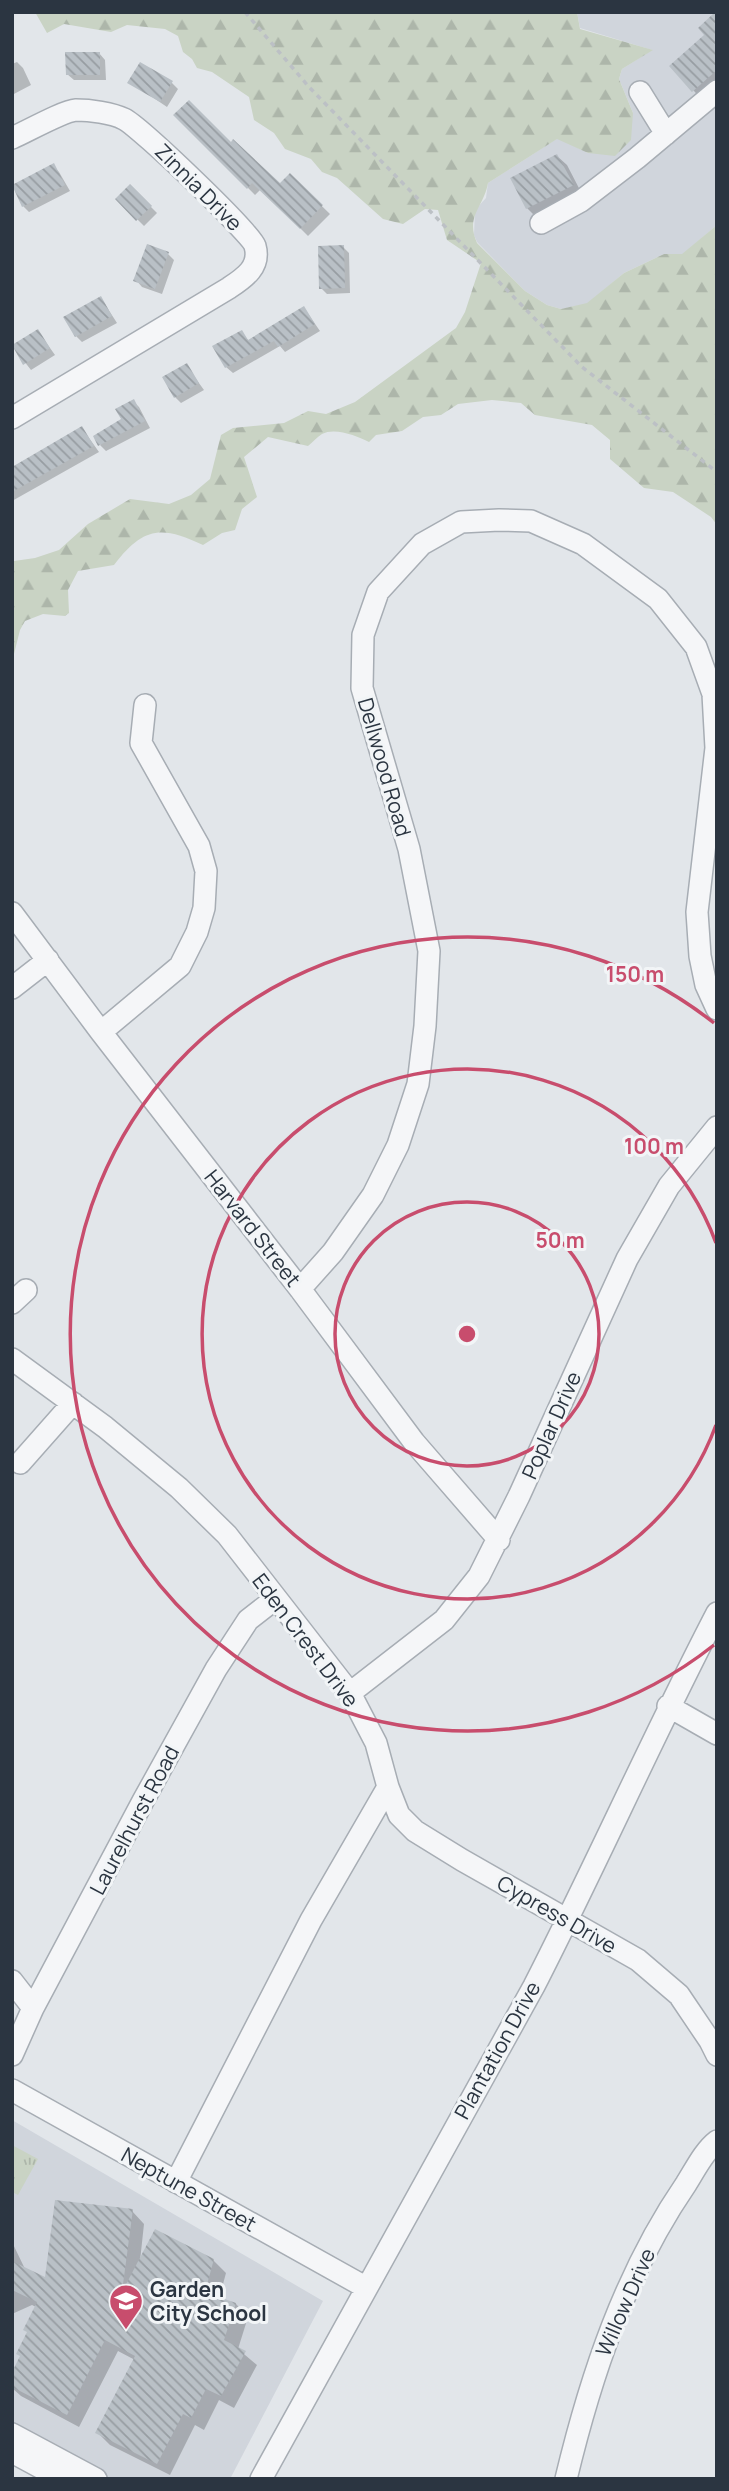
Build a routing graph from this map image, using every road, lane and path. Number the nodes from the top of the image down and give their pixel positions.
1 (244, 12) edge
2 (717, 91) edge
3 (640, 93) dead end
4 (666, 134) junction
5 (12, 138) edge
6 (541, 223) dead end
7 (12, 418) edge
8 (717, 472) edge
9 (145, 705) dead end
10 (12, 913) edge
11 (48, 960) junction
12 (12, 988) edge
13 (717, 1009) edge
14 (100, 1032) junction
15 (717, 1127) edge
16 (300, 1289) junction
17 (12, 1359) edge
18 (73, 1403) junction
19 (20, 1463) dead end
20 (499, 1540) junction
21 (275, 1599) junction
22 (717, 1613) edge
23 (350, 1693) junction
24 (668, 1706) junction
25 (717, 1734) edge
26 (388, 1787) junction
27 (568, 1919) junction
28 (12, 1981) edge
29 (33, 2008) junction
30 (12, 2054) edge
31 (717, 2055) edge
32 (12, 2091) edge
33 (717, 2141) edge
34 (176, 2182) junction
35 (365, 2287) junction
36 (12, 2434) edge
37 (12, 2452) edge
38 (62, 2479) edge
39 (96, 2479) edge
40 (261, 2479) edge
41 (566, 2479) edge

1 - 8 path
2 - 4 street
3 - 4 street
4 - 6 street
5 - 7 street, Zinnia Drive
9 - 14 street
10 - 11 street, Harvard Street
11 - 12 street
11 - 14 street, Harvard Street
13 - 16 street, Dellwood Road
14 - 16 street, Harvard Street
15 - 20 street, Poplar Drive
16 - 20 street, Harvard Street
17 - 18 street, Eden Crest Drive
18 - 19 street
18 - 21 street, Eden Crest Drive
20 - 23 street, Poplar Drive
21 - 23 street, Eden Crest Drive
21 - 29 street, Laurelhurst Road
22 - 24 street, Plantation Drive
23 - 26 street, Eden Crest Drive
24 - 25 street
24 - 27 street, Plantation Drive
26 - 27 street, Cypress Drive
26 - 34 street
27 - 31 street, Cypress Drive
27 - 35 street, Plantation Drive
28 - 29 street
29 - 30 street, Laurelhurst Road
32 - 34 street, Neptune Street
33 - 41 street, Willow Drive
34 - 35 street, Neptune Street
35 - 40 street, Plantation Drive
36 - 39 street
37 - 38 street

